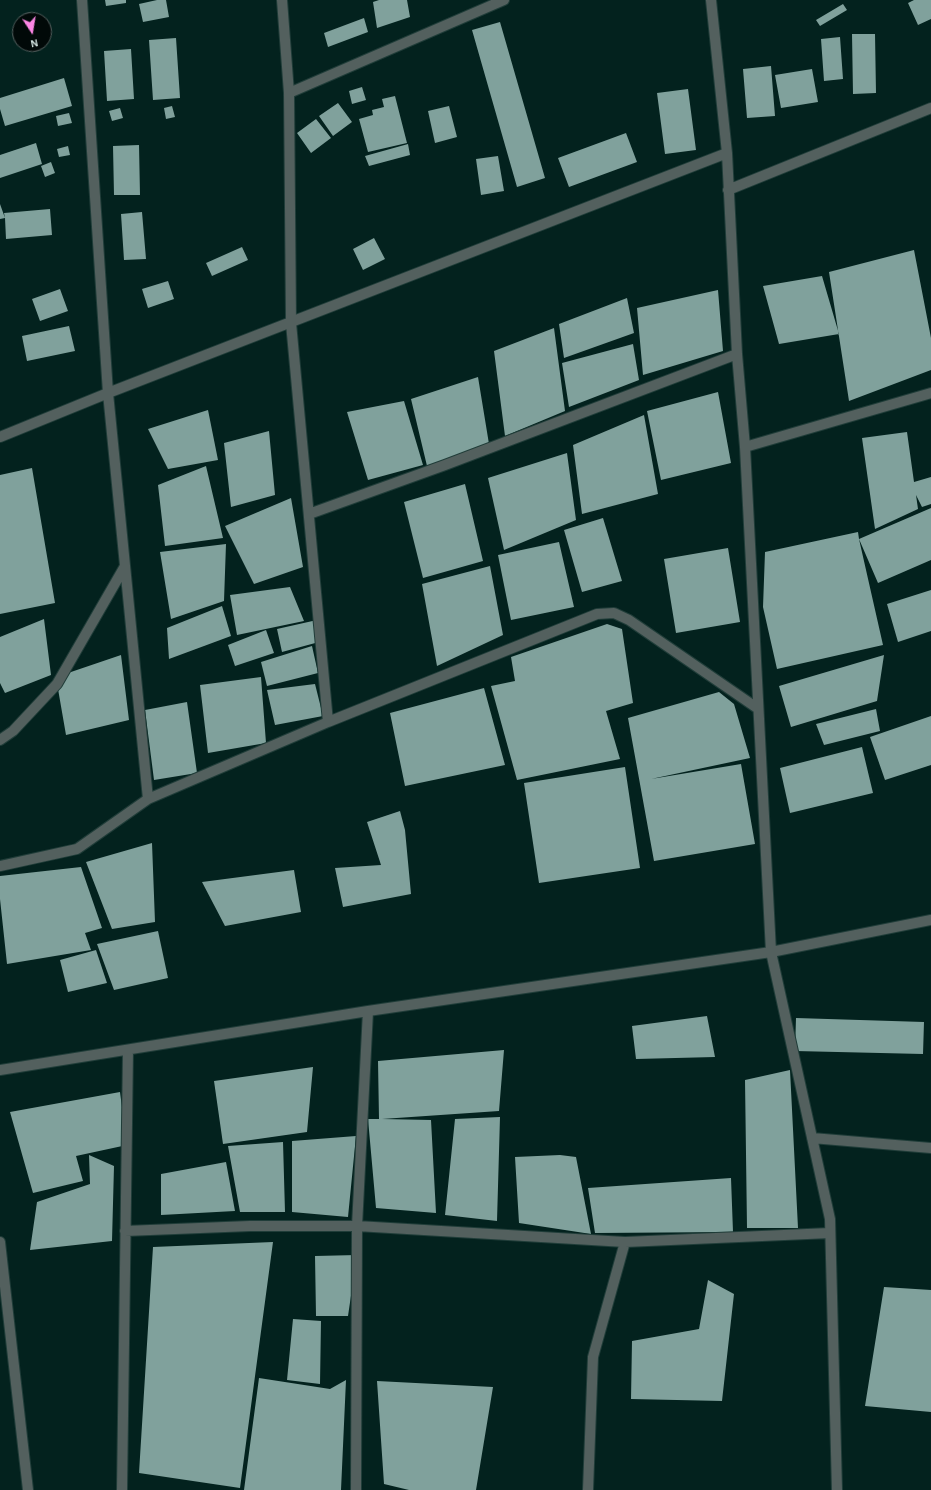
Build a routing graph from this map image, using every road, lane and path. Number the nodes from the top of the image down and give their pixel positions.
1 (82, 0) edge
2 (282, 0) edge
3 (504, 0) edge
4 (711, 0) edge
5 (289, 93) junction
6 (931, 108) edge
7 (726, 153) junction
8 (728, 190) junction
9 (291, 323) junction
10 (737, 354) junction
11 (108, 393) junction
12 (931, 393) edge
13 (0, 437) edge
14 (745, 447) junction
15 (309, 514) junction
16 (125, 566) junction
17 (757, 708) junction
18 (328, 722) junction
19 (0, 740) edge
20 (148, 799) junction
21 (0, 866) edge
22 (931, 920) edge
23 (771, 952) junction
24 (368, 1012) junction
25 (128, 1050) junction
26 (0, 1070) edge
27 (812, 1138) junction
28 (931, 1148) edge
29 (357, 1226) junction
30 (126, 1231) junction
31 (830, 1233) junction
32 (0, 1242) edge
33 (625, 1242) junction
34 (28, 1490) edge
35 (122, 1490) edge
36 (356, 1490) edge
37 (588, 1490) edge
38 (837, 1490) edge

1 - 11 street
2 - 5 street
3 - 5 street
4 - 7 street
5 - 9 street
6 - 8 street
7 - 8 street
7 - 9 street
8 - 10 street
9 - 11 street
9 - 15 street
10 - 14 street
10 - 15 street
11 - 13 street
11 - 16 street
12 - 14 street
14 - 17 street
15 - 18 street
16 - 19 street
16 - 20 street
17 - 18 street
17 - 23 street
18 - 20 street
20 - 21 street
22 - 23 street
23 - 24 street
23 - 27 street
24 - 25 street
24 - 29 street
25 - 26 street
25 - 30 street
27 - 28 street
27 - 31 street
29 - 30 street
29 - 33 street
29 - 36 street
30 - 35 street
31 - 33 street
31 - 38 street
32 - 34 street
33 - 37 street

